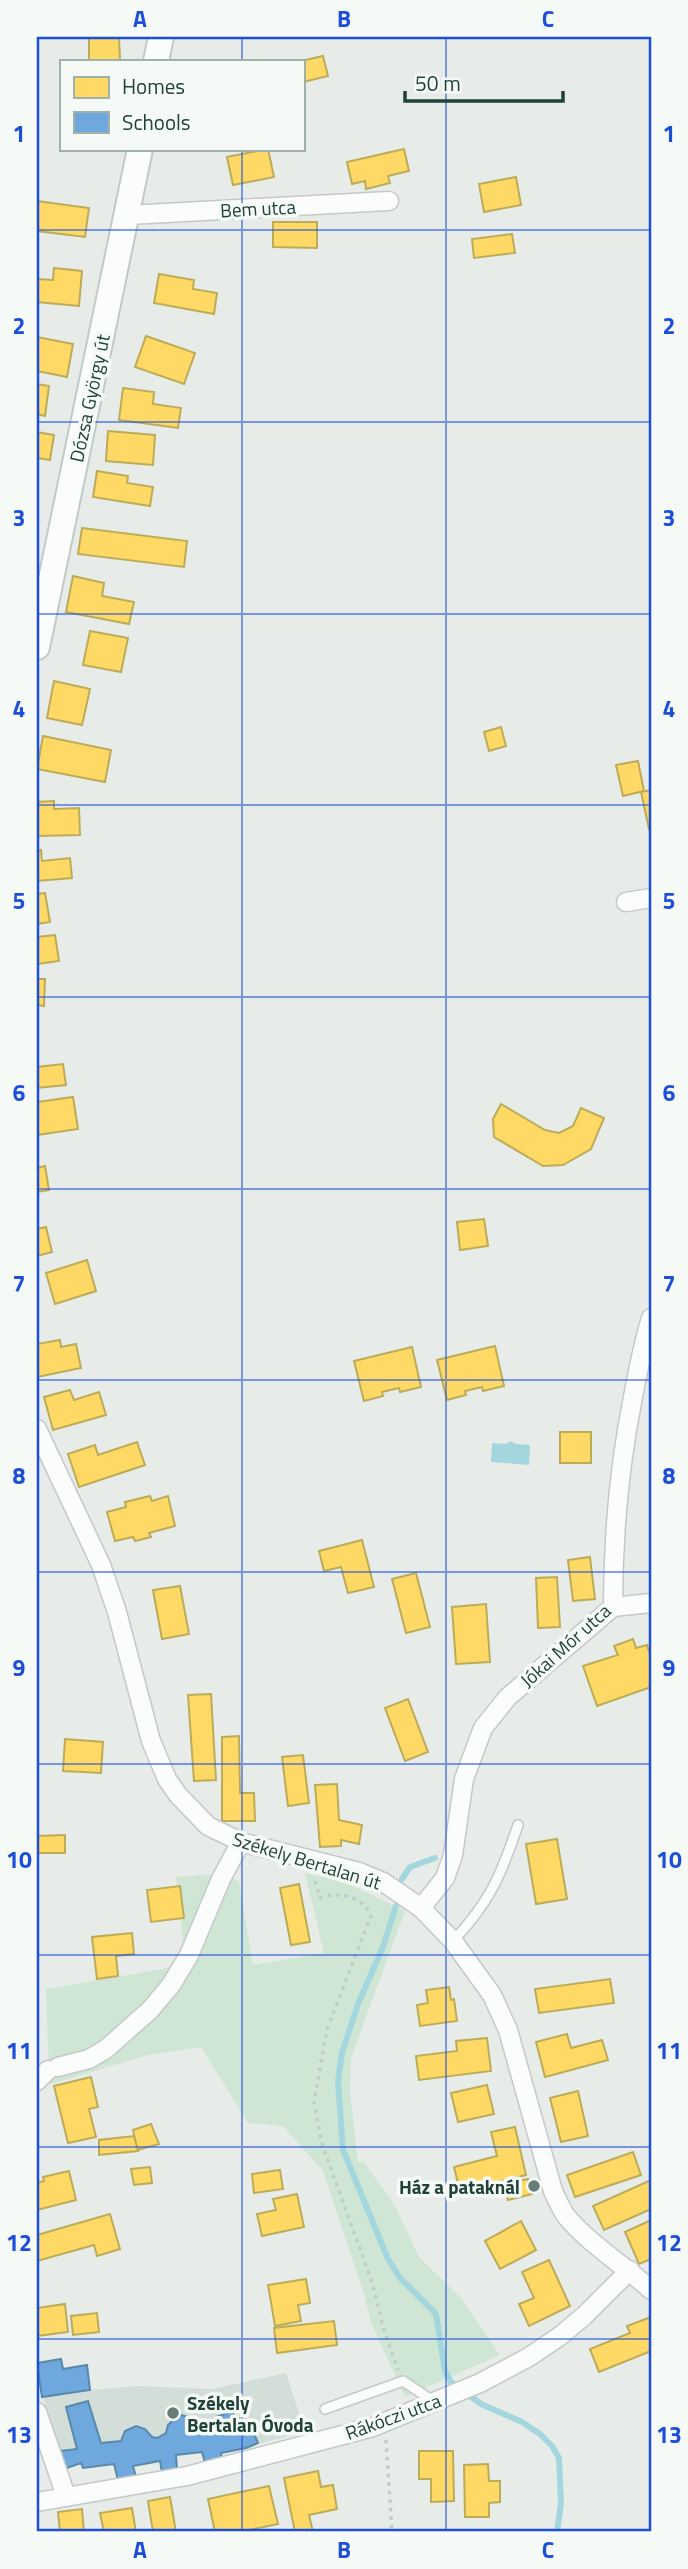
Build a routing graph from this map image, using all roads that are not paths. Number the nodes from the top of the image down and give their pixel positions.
1 (161, 37) edge
2 (156, 60) edge
3 (140, 150) edge
4 (389, 201) dead end
5 (128, 215) junction
6 (37, 648) edge
7 (651, 898) edge
8 (626, 902) dead end
9 (651, 1318) edge
10 (37, 1429) edge
11 (651, 1603) edge
12 (614, 1607) junction
13 (519, 1825) dead end
14 (241, 1842) junction
15 (421, 1908) junction
16 (453, 1941) junction
17 (48, 2073) edge
18 (630, 2270) junction
19 (651, 2290) edge
20 (437, 2400) junction
21 (324, 2409) dead end
22 (37, 2412) edge
23 (66, 2496) junction
24 (37, 2502) edge

1 - 2 main road
3 - 5 main road, Dózsa György út
4 - 5 street, Bem utca
5 - 6 main road, Dózsa György út
7 - 8 street
9 - 12 street, Jókai Mór utca
10 - 14 street, Székely Bertalan út
11 - 12 street
12 - 15 street, Jókai Mór utca
13 - 16 lane
14 - 15 street, Székely Bertalan út
14 - 17 street
15 - 16 street, Székely Bertalan út
16 - 18 street, Székely Bertalan út
18 - 19 street, Székely Bertalan út
18 - 20 street, Rákóczi utca
20 - 21 lane
20 - 23 street, Rákóczi utca
22 - 23 street
23 - 24 street, Rákóczi utca

